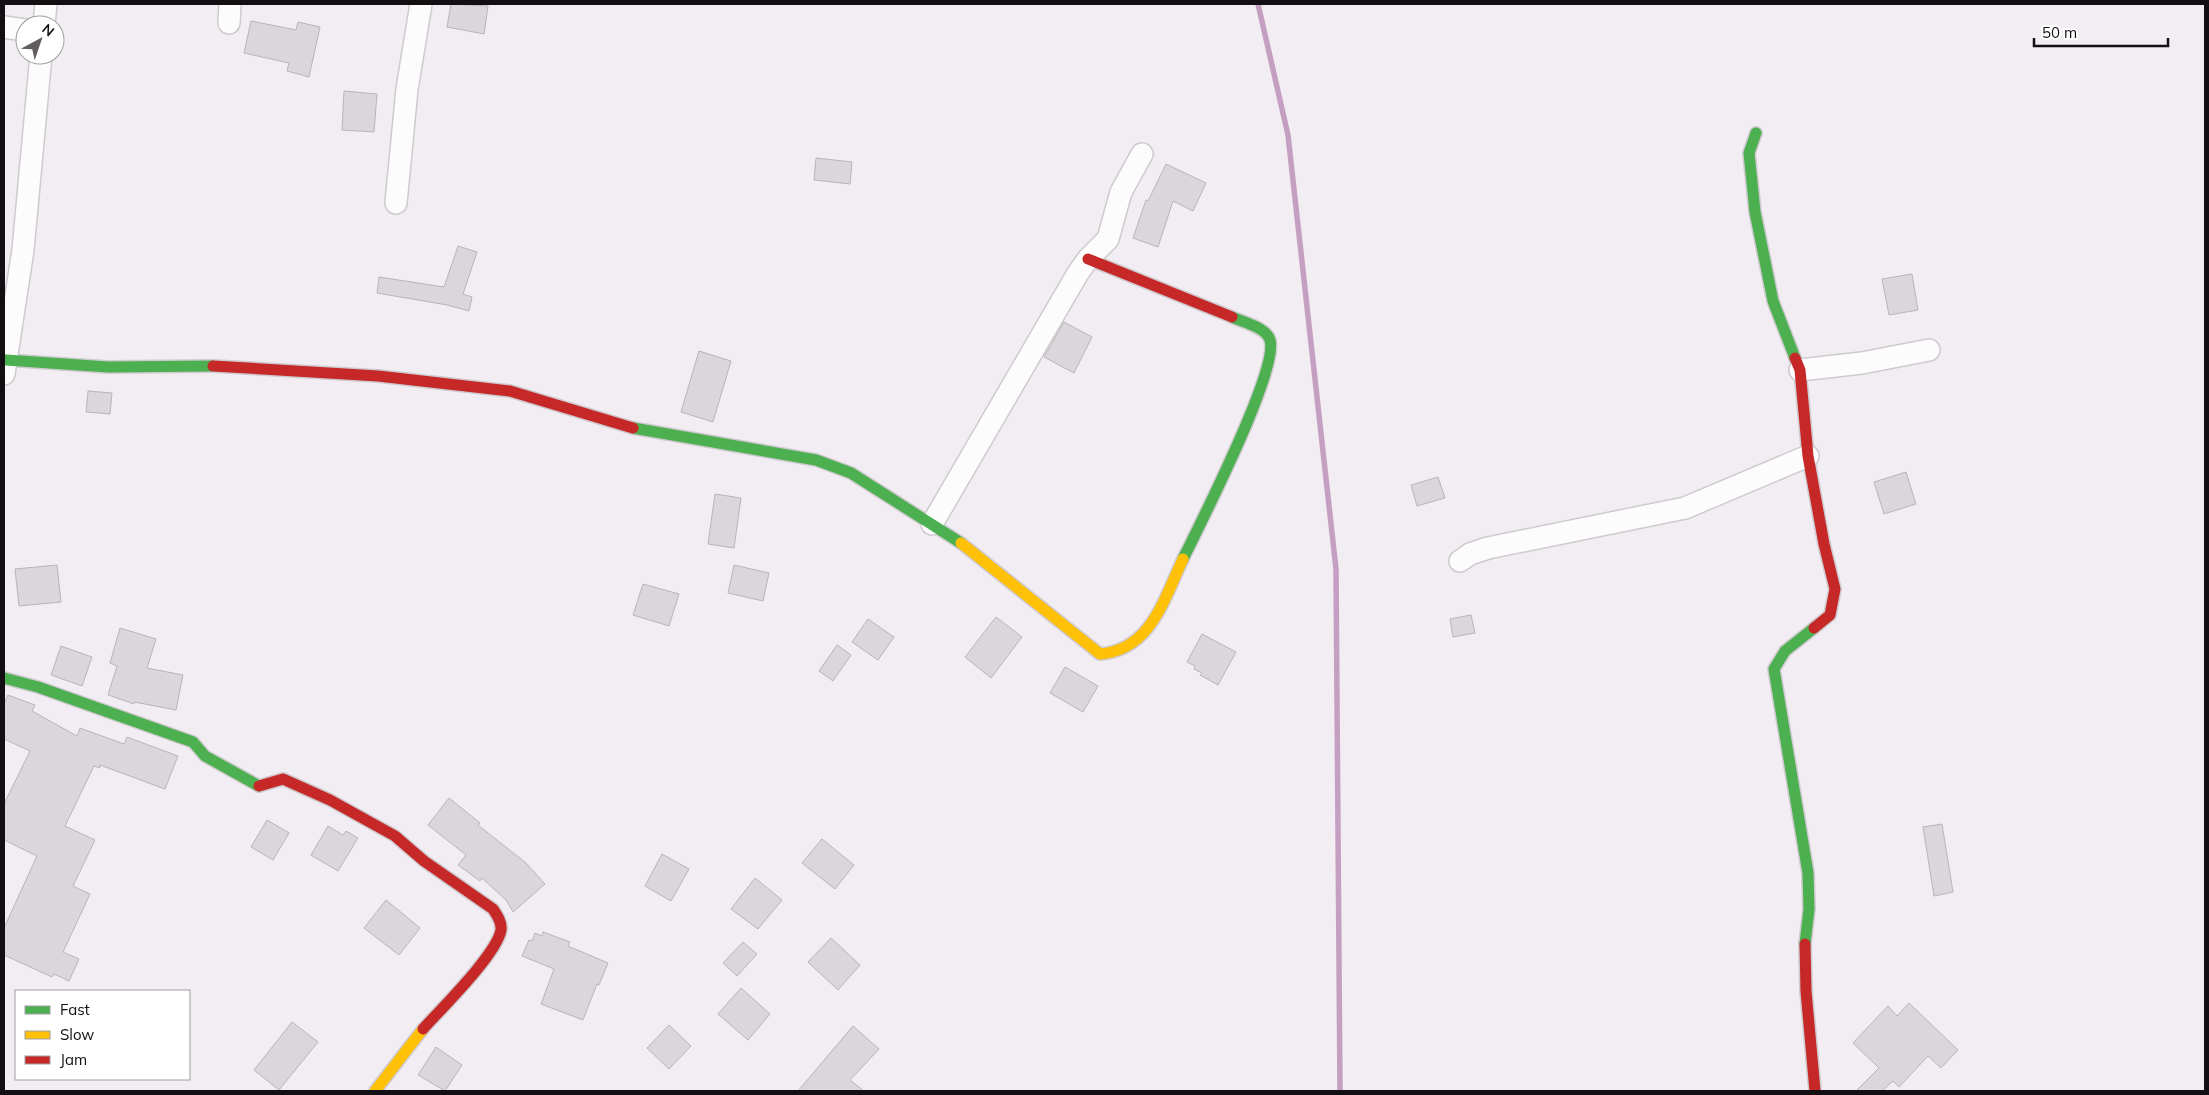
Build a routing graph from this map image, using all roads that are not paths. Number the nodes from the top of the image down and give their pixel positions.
1 (421, 4) edge
2 (40, 65) edge
3 (1756, 133) dead end
4 (1142, 154) dead end
5 (396, 202) dead end
6 (1088, 259) junction
7 (1929, 350) dead end
8 (5, 367) edge
9 (1800, 370) junction
10 (1808, 456) junction
11 (932, 524) junction
12 (1460, 561) dead end
13 (4, 678) edge
14 (375, 1091) edge
15 (1815, 1091) edge

1 - 5 street
2 - 8 street
3 - 9 street
4 - 6 street
6 - 11 street
6 - 11 street
7 - 9 street
8 - 11 street
9 - 10 street
10 - 12 street
10 - 15 street
13 - 14 street

